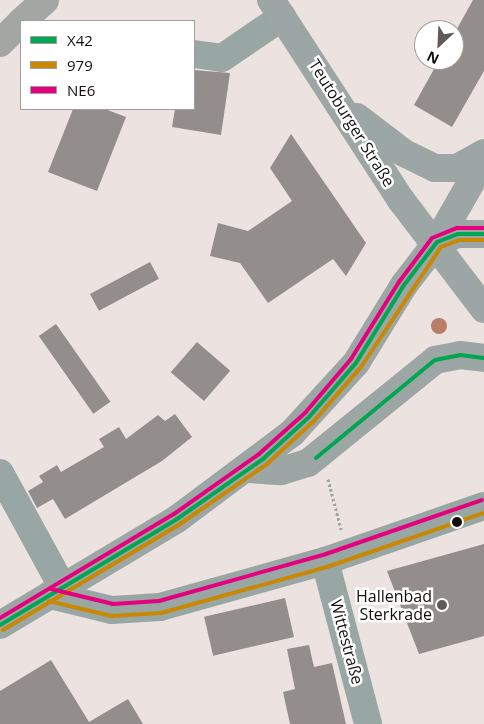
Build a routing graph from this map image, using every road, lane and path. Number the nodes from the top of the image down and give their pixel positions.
1 (45, 0) edge
2 (277, 8) edge
3 (24, 20) edge
4 (20, 24) edge
5 (0, 43) edge
6 (195, 54) edge
7 (344, 107) junction
8 (484, 153) edge
9 (484, 160) edge
10 (484, 234) edge
11 (437, 242) junction
12 (484, 309) edge
13 (484, 358) edge
14 (322, 454) junction
15 (249, 469) junction
16 (0, 473) edge
17 (484, 506) edge
18 (336, 557) junction
19 (57, 592) junction
20 (0, 625) edge
21 (368, 724) edge

1 - 3 highway
2 - 6 street
2 - 7 main road, Teutoburger Straße
4 - 5 highway
7 - 8 main road
7 - 11 main road, Teutoburger Straße
9 - 11 main road
10 - 11 main road
11 - 12 main road, Teutoburger Straße
11 - 15 main road
13 - 14 main road
14 - 15 main road
14 - 18 path
15 - 19 main road
16 - 19 street
17 - 18 street
18 - 19 street
18 - 21 street, Wittestraße
19 - 20 main road

